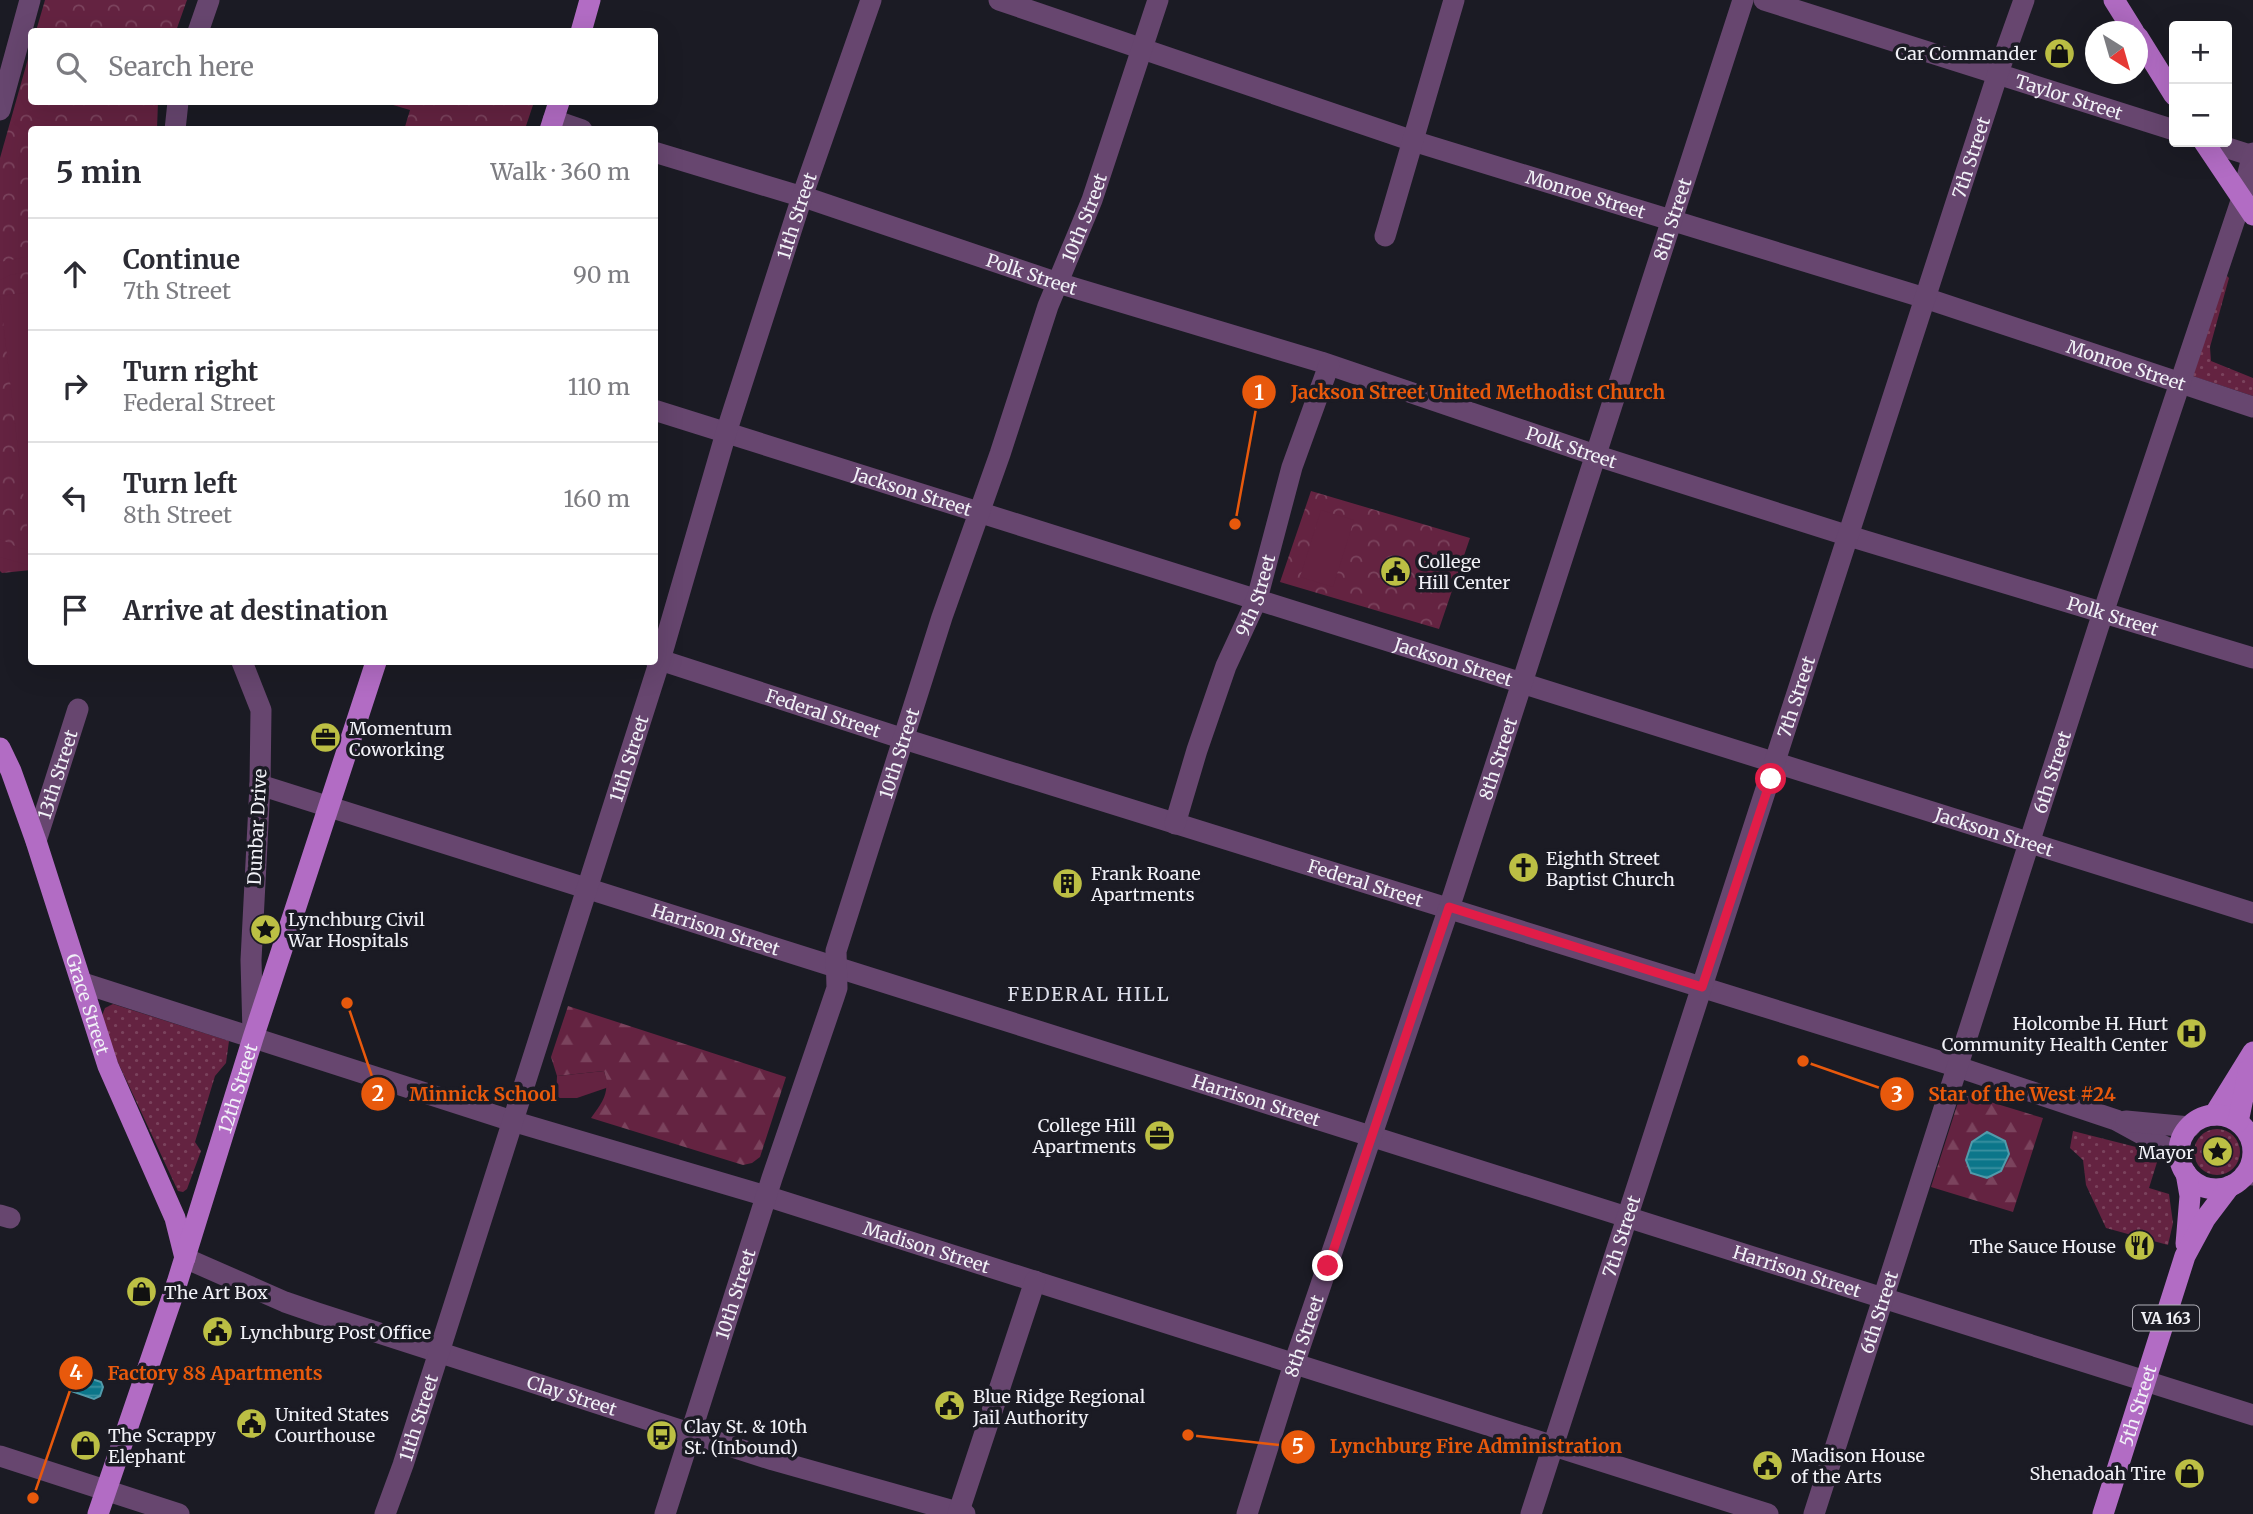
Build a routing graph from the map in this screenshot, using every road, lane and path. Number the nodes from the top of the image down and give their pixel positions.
1 (30, 0) edge
2 (209, 0) edge
3 (590, 0) edge
4 (872, 0) edge
5 (999, 0) edge
6 (1158, 0) edge
7 (1454, 0) edge
8 (1743, 0) edge
9 (1764, 0) edge
10 (2024, 0) edge
11 (2114, 0) edge
12 (2127, 21) edge
13 (199, 28) edge
14 (582, 28) edge
15 (1143, 48) junction
16 (2148, 54) edge
17 (1998, 73) junction
18 (2169, 87) edge
19 (178, 105) edge
20 (0, 110) edge
21 (554, 117) edge
22 (175, 126) edge
23 (573, 126) edge
24 (2169, 129) edge
25 (1413, 141) junction
26 (2210, 147) edge
27 (2225, 147) edge
28 (658, 153) edge
29 (2253, 155) edge
30 (802, 197) junction
31 (2248, 207) edge
32 (1672, 221) junction
33 (1385, 236) dead end
34 (1058, 283) junction
35 (1925, 298) junction
36 (1329, 365) junction
37 (2179, 383) junction
38 (2253, 407) edge
39 (658, 411) edge
40 (726, 433) junction
41 (1596, 456) junction
42 (978, 511) junction
43 (1849, 536) junction
44 (1257, 599) junction
45 (2103, 613) junction
46 (658, 656) edge
47 (2253, 658) edge
48 (658, 659) edge
49 (243, 665) edge
50 (375, 665) edge
51 (655, 665) edge
52 (1522, 683) junction
53 (78, 709) dead end
54 (904, 739) junction
55 (0, 748) edge
56 (1776, 762) junction
57 (260, 785) junction
58 (330, 808) junction
59 (1175, 824) junction
60 (36, 841) junction
61 (2029, 843) junction
62 (587, 889) junction
63 (1449, 907) junction
64 (2253, 913) edge
65 (837, 969) junction
66 (83, 983) junction
67 (1702, 987) junction
68 (253, 1038) junction
69 (2253, 1052) edge
70 (1958, 1067) junction
71 (2214, 1115) junction
72 (2116, 1120) junction
73 (512, 1121) junction
74 (2238, 1122) junction
75 (2190, 1127) junction
76 (1373, 1137) junction
77 (2183, 1164) junction
78 (2243, 1178) edge
79 (766, 1196) junction
80 (1627, 1217) junction
81 (2185, 1256) junction
82 (185, 1258) junction
83 (1035, 1281) junction
84 (1884, 1297) junction
85 (439, 1352) junction
86 (1294, 1364) junction
87 (2146, 1380) junction
88 (2253, 1415) edge
89 (692, 1433) junction
90 (1553, 1447) junction
91 (0, 1456) edge
92 (105, 1489) junction
93 (960, 1513) edge
94 (98, 1514) edge
95 (180, 1514) edge
96 (385, 1514) edge
97 (665, 1514) edge
98 (1247, 1514) edge
99 (1531, 1514) edge
100 (1768, 1514) edge
101 (1814, 1514) edge
102 (2103, 1514) edge

1 - 20 street
2 - 13 street
3 - 14 main road
4 - 30 street, 11th Street
5 - 15 street, Monroe Street
6 - 15 street, 10th Street
7 - 25 street
8 - 32 street, 8th Street
9 - 17 street, Taylor Street
10 - 17 street, 7th Street
11 - 12 main road
15 - 25 street, Monroe Street
15 - 34 street, 10th Street
16 - 18 main road
17 - 24 street, Taylor Street
17 - 35 street, 7th Street
19 - 22 street
21 - 23 street
25 - 32 street, Monroe Street
25 - 33 street
26 - 31 main road
27 - 29 street
28 - 30 street, Polk Street
29 - 31 street, 6th Street
30 - 34 street, Polk Street
30 - 40 street, 11th Street
31 - 37 street, 6th Street
32 - 35 street, Monroe Street
32 - 41 street, 8th Street
34 - 36 street, Polk Street
34 - 42 street, 10th Street
35 - 37 street, Monroe Street
35 - 43 street, 7th Street
36 - 41 street, Polk Street
36 - 44 street, 9th Street
37 - 38 street, Monroe Street
37 - 45 street, 6th Street
39 - 40 street, Jackson Street
40 - 42 street, Jackson Street
40 - 46 street, 11th Street
41 - 43 street, Polk Street
41 - 52 street, 8th Street
42 - 44 street, Jackson Street
42 - 54 street, 10th Street
43 - 45 street, Polk Street
43 - 56 street, 7th Street
44 - 52 street, Jackson Street
44 - 59 street, 9th Street
45 - 47 street, Polk Street
45 - 61 street, 6th Street
48 - 54 street, Federal Street
49 - 57 street, Dunbar Drive
50 - 58 main road, 12th Street
51 - 62 street, 11th Street
52 - 56 street, Jackson Street
52 - 63 street, 8th Street
53 - 60 street, 13th Street
54 - 59 street, Federal Street
54 - 65 street, 10th Street
55 - 60 main road, Grace Street
56 - 61 street, Jackson Street
56 - 67 street, 7th Street
57 - 58 street, Harrison Street
57 - 68 street, Dunbar Drive
58 - 62 street, Harrison Street
58 - 68 main road, 12th Street
59 - 63 street, Federal Street
60 - 66 main road, Grace Street
61 - 64 street, Jackson Street
61 - 70 street, 6th Street
62 - 65 street, Harrison Street
62 - 73 street, 11th Street
63 - 67 street, Federal Street
63 - 76 street, 8th Street
65 - 76 street, Harrison Street
65 - 79 street, 10th Street
66 - 68 street, Madison Street
66 - 82 main road, Grace Street
67 - 70 street, Federal Street
67 - 80 street, 7th Street
68 - 73 street, Madison Street
68 - 82 main road, 12th Street
69 - 71 main road
69 - 74 main road
70 - 72 street, Federal Street
70 - 84 street, 6th Street
71 - 74 main road
71 - 75 main road
72 - 75 street, Federal Street
72 - 77 street, Federal Street
73 - 79 street, Madison Street
73 - 85 street, 11th Street
74 - 78 main road
75 - 77 main road
76 - 80 street, Harrison Street
76 - 86 street, 8th Street
77 - 78 main road
77 - 81 main road, 5th Street / VA 163
78 - 81 main road, 5th Street / VA 163
79 - 83 street, Madison Street
79 - 89 street, 10th Street
80 - 84 street, Harrison Street
80 - 90 street, 7th Street
81 - 87 main road, 5th Street / VA 163
82 - 85 street, Clay Street
82 - 92 main road, 12th Street
83 - 86 street, Madison Street
83 - 93 street
84 - 87 street, Harrison Street
84 - 101 street, 6th Street
85 - 89 street, Clay Street
85 - 96 street, 11th Street
86 - 90 street, Madison Street
86 - 98 street, 8th Street
87 - 88 street, Harrison Street
87 - 102 main road, 5th Street / VA 163
89 - 93 street, Clay Street
89 - 97 street, 10th Street
90 - 99 street, 7th Street
90 - 100 street, Madison Street
91 - 92 street
92 - 94 main road, 12th Street
92 - 95 street

